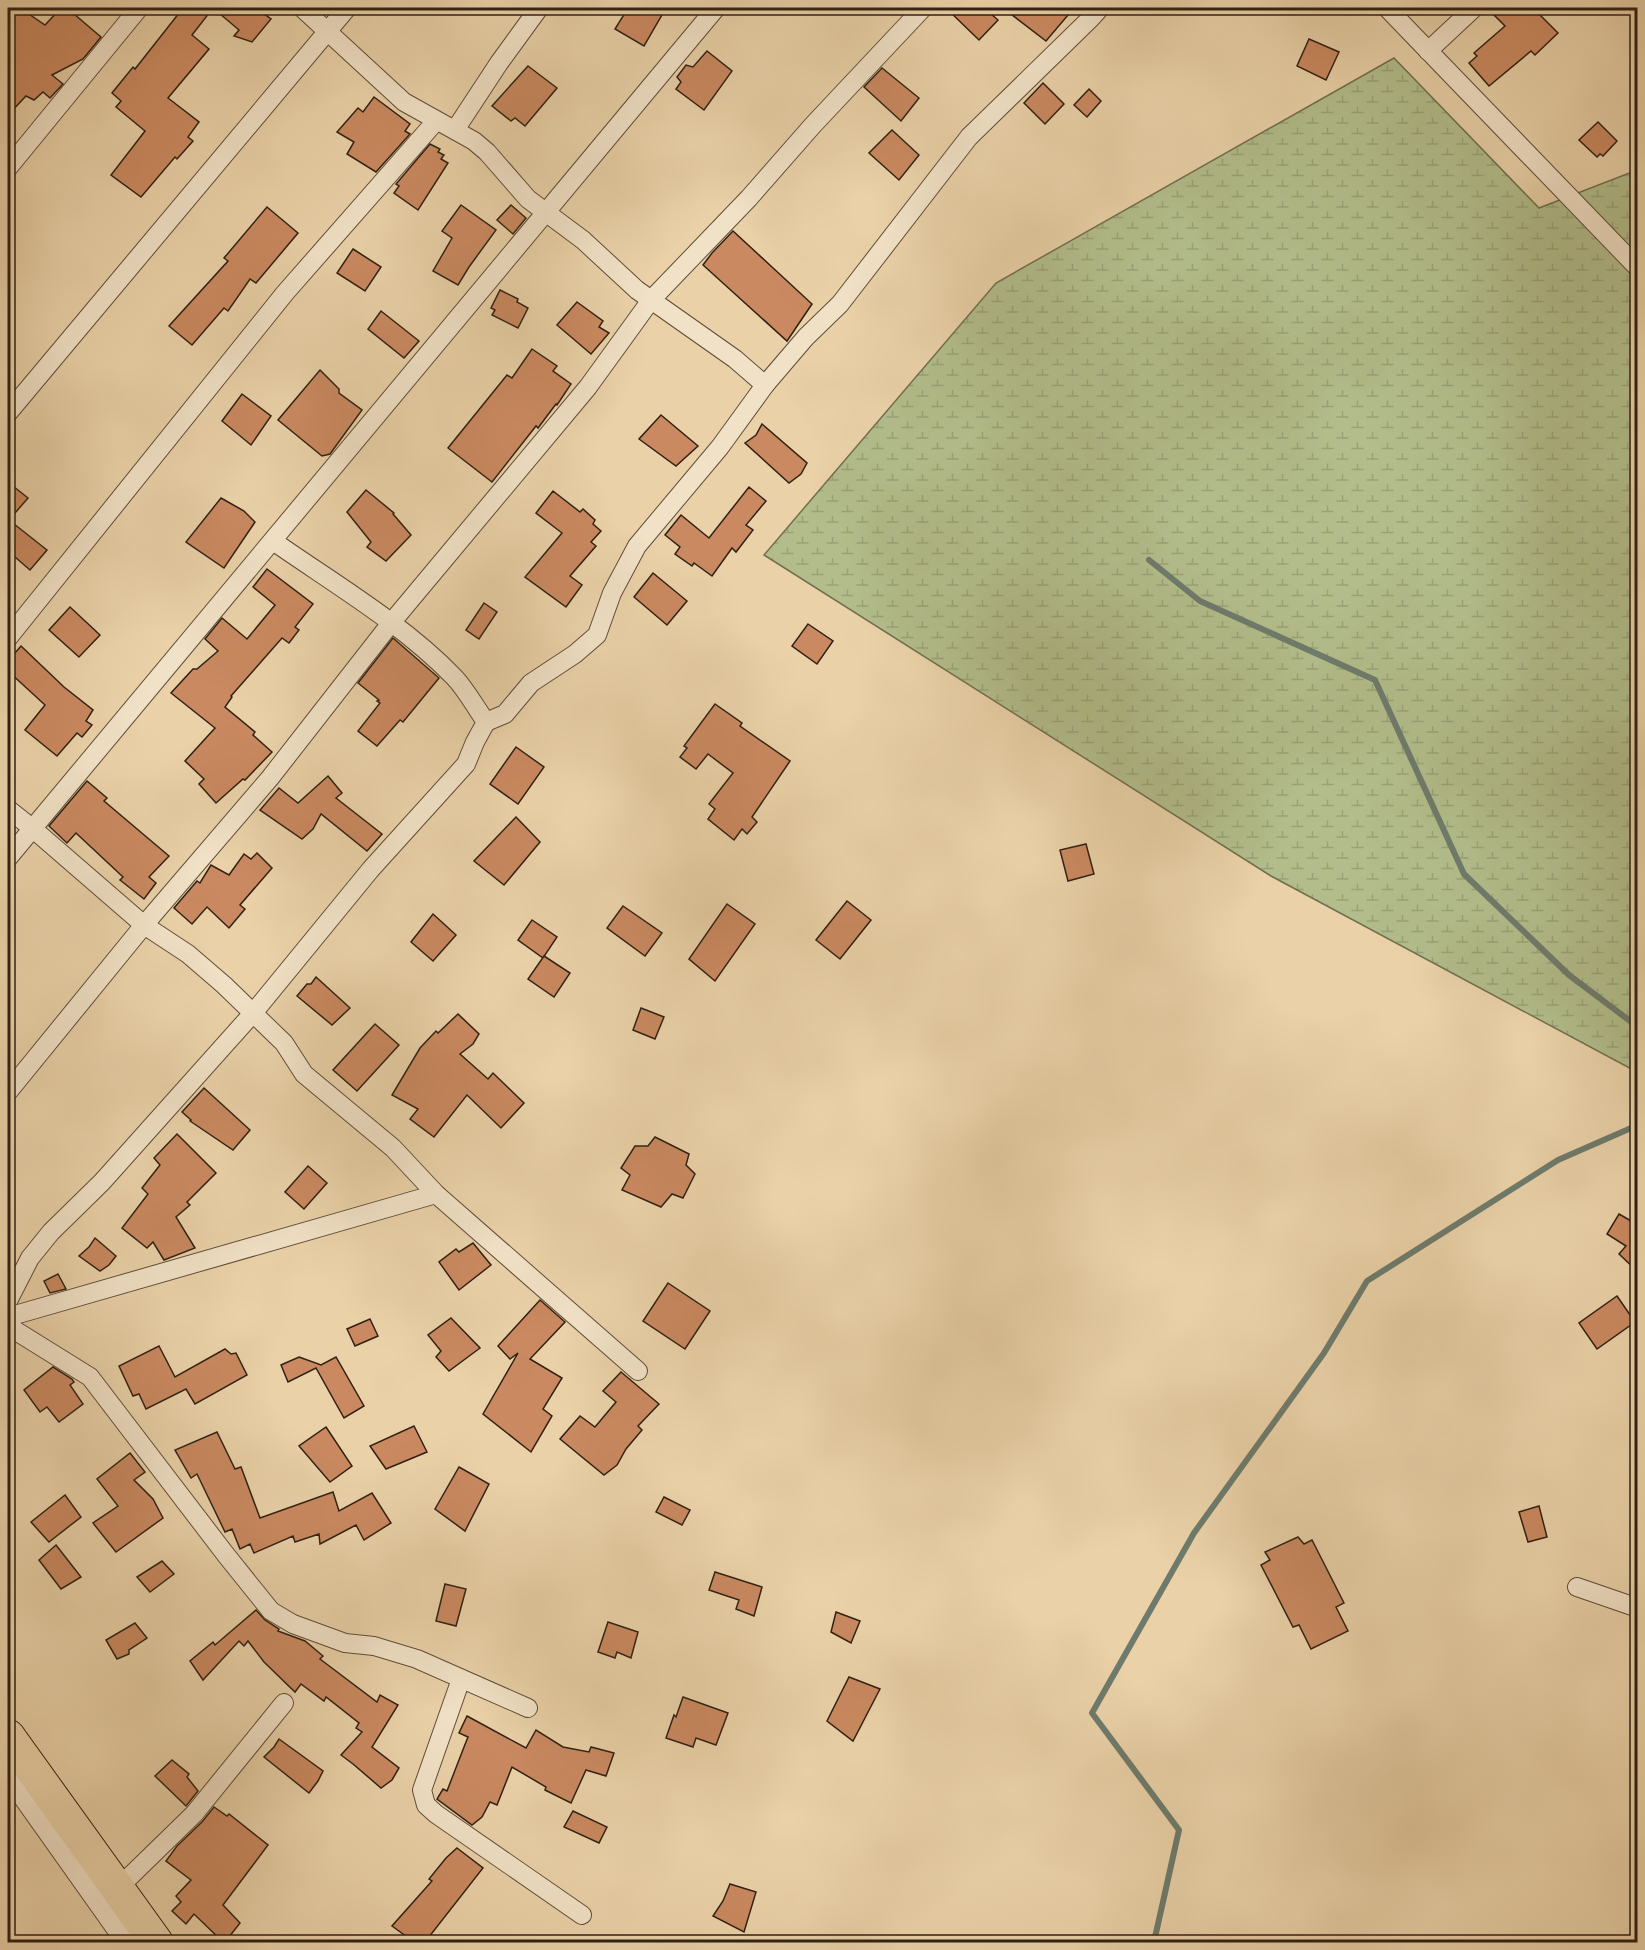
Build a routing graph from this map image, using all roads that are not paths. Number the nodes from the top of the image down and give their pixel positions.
1 (139, 8) edge
2 (302, 8) edge
3 (347, 8) edge
4 (539, 8) edge
5 (716, 8) edge
6 (923, 8) edge
7 (1100, 8) edge
8 (1386, 8) edge
9 (1474, 8) edge
10 (328, 30) junction
11 (1428, 51) junction
12 (436, 121) junction
13 (455, 130) junction
14 (8, 168) edge
15 (546, 213) junction
16 (1638, 268) edge
17 (651, 300) junction
18 (765, 385) junction
19 (8, 413) edge
20 (273, 541) junction
21 (391, 622) junction
22 (8, 638) edge
23 (486, 722) junction
24 (8, 809) edge
25 (32, 828) junction
26 (8, 858) edge
27 (144, 925) junction
28 (254, 1012) junction
29 (8, 1092) edge
30 (436, 1194) junction
31 (8, 1301) edge
32 (8, 1317) edge
33 (8, 1326) edge
34 (638, 1371) dead end
35 (1577, 1587) dead end
36 (1638, 1608) edge
37 (461, 1679) junction
38 (284, 1703) dead end
39 (528, 1708) dead end
40 (8, 1736) edge
41 (8, 1778) edge
42 (118, 1888) junction
43 (582, 1915) dead end
44 (125, 1942) edge
45 (156, 1942) edge

1 - 14 street
2 - 10 street
3 - 10 street
4 - 13 street
5 - 15 street
6 - 17 street
7 - 18 street
8 - 11 street
9 - 11 street
10 - 12 street
10 - 19 street
11 - 16 street
12 - 13 street
12 - 22 street
13 - 15 street
15 - 17 street
15 - 20 street
17 - 18 street
17 - 21 street
18 - 23 street
20 - 21 street
20 - 25 street
21 - 23 street
21 - 27 street
23 - 28 street
24 - 25 street
25 - 26 street
25 - 27 street
27 - 28 street
27 - 29 street
28 - 30 street
28 - 31 street
30 - 32 street
30 - 34 street
33 - 37 street
35 - 36 street
37 - 39 street
37 - 43 street
38 - 42 street
40 - 42 highway
41 - 44 street
42 - 45 highway

